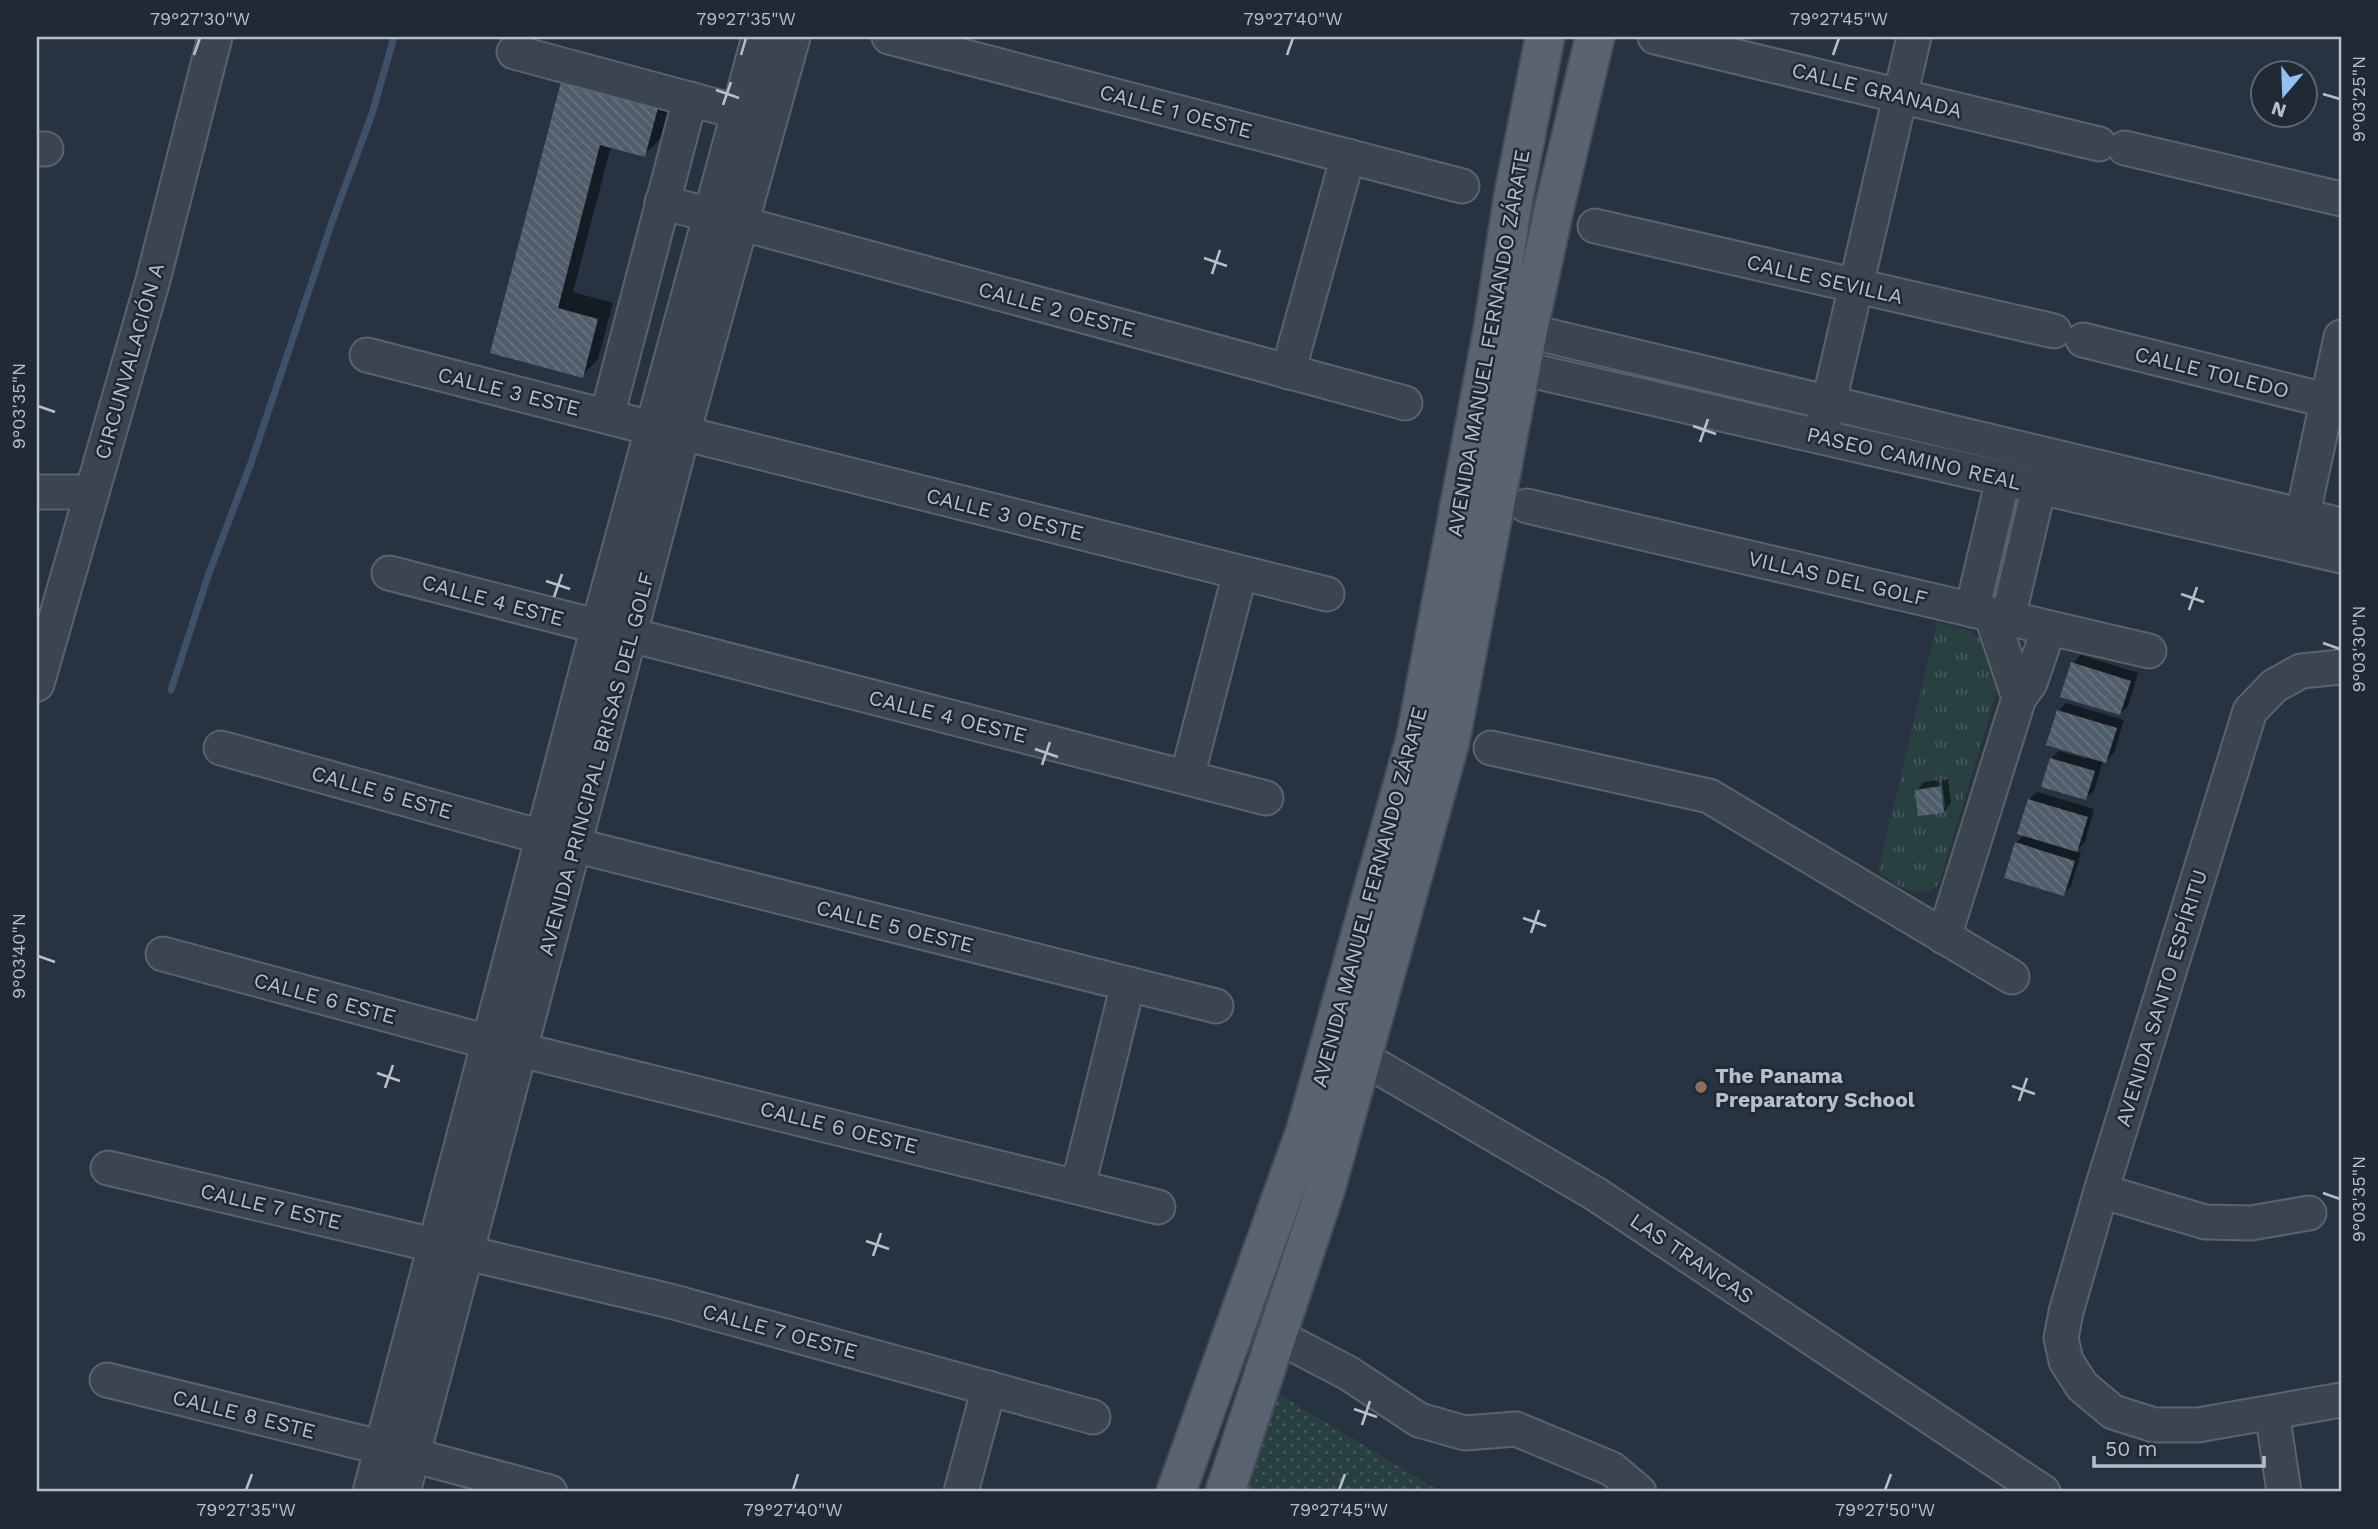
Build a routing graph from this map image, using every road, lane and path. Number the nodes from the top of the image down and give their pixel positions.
1 (215, 37) edge
2 (759, 37) edge
3 (793, 37) edge
4 (889, 37) edge
5 (1545, 37) edge
6 (1595, 37) edge
7 (1655, 37) edge
8 (1914, 37) edge
9 (514, 52) dead end
10 (1900, 96) junction
11 (690, 99) junction
12 (738, 112) junction
13 (1348, 156) junction
14 (1462, 186) dead end
15 (2341, 199) edge
16 (662, 202) junction
17 (710, 214) junction
18 (742, 223) junction
19 (1595, 226) dead end
20 (1855, 286) junction
21 (2069, 336) joint
22 (2341, 337) edge
23 (1508, 345) junction
24 (367, 355) dead end
25 (1288, 372) junction
26 (1827, 401) junction
27 (2334, 402) edge
28 (1405, 403) dead end
29 (607, 416) junction
30 (667, 431) junction
31 (1821, 437) junction
32 (2003, 479) junction
33 (2039, 487) junction
34 (37, 492) edge
35 (91, 492) junction
36 (1527, 506) dead end
37 (2341, 525) edge
38 (2299, 531) junction
39 (2341, 556) edge
40 (389, 573) dead end
41 (1240, 573) junction
42 (1327, 594) dead end
43 (1991, 614) junction
44 (598, 627) junction
45 (2049, 628) junction
46 (631, 635) junction
47 (2149, 651) dead end
48 (2341, 667) edge
49 (37, 684) edge
50 (2019, 698) junction
51 (221, 748) dead end
52 (1491, 748) dead end
53 (1187, 777) junction
54 (1266, 798) dead end
55 (542, 837) junction
56 (575, 845) junction
57 (1944, 936) junction
58 (163, 954) dead end
59 (2012, 977) dead end
60 (1128, 984) junction
61 (1216, 1006) dead end
62 (504, 1045) junction
63 (1344, 1053) junction
64 (108, 1168) dead end
65 (1078, 1186) junction
66 (2101, 1191) junction
67 (1158, 1207) dead end
68 (2309, 1213) dead end
69 (450, 1248) junction
70 (1277, 1336) junction
71 (107, 1380) dead end
72 (989, 1388) junction
73 (2341, 1400) edge
74 (2272, 1412) junction
75 (1093, 1417) dead end
76 (397, 1451) junction
77 (370, 1492) edge
78 (403, 1492) edge
79 (550, 1492) edge
80 (961, 1492) edge
81 (1176, 1492) edge
82 (1225, 1492) edge
83 (1639, 1492) edge
84 (2043, 1492) edge
85 (2284, 1492) edge

1 - 35 street, CIRCUNVALACIÓN A
2 - 12 street, AVENIDA PRINCIPAL BRISAS DEL GOLF
3 - 18 street, AVENIDA PRINCIPAL BRISAS DEL GOLF
4 - 13 street, CALLE 1 OESTE
5 - 23 main road, AVENIDA MANUEL FERNANDO ZÁRATE
6 - 23 main road, AVENIDA MANUEL FERNANDO ZÁRATE
7 - 10 street, CALLE GRANADA
8 - 10 street
9 - 11 street
10 - 15 street, CALLE GRANADA
10 - 20 street
11 - 12 street
11 - 16 street
12 - 17 street, AVENIDA PRINCIPAL BRISAS DEL GOLF
13 - 14 street, CALLE 1 OESTE
13 - 25 street
16 - 17 street, CALLE 2 OESTE
16 - 29 street
17 - 18 street, CALLE 2 OESTE
17 - 30 street, AVENIDA PRINCIPAL BRISAS DEL GOLF
18 - 25 street, CALLE 2 OESTE
18 - 30 street, AVENIDA PRINCIPAL BRISAS DEL GOLF
19 - 20 street, CALLE SEVILLA
20 - 21 street, CALLE SEVILLA
20 - 26 street
21 - 27 street, CALLE TOLEDO
22 - 27 street
23 - 26 street, PASEO CAMINO REAL
23 - 31 street, PASEO CAMINO REAL
23 - 63 main road, AVENIDA MANUEL FERNANDO ZÁRATE
24 - 29 street, CALLE 3 ESTE
25 - 28 street, CALLE 2 OESTE
26 - 31 street
26 - 38 street, PASEO CAMINO REAL
27 - 38 street
29 - 30 street, CALLE 3 ESTE
30 - 41 street, CALLE 3 OESTE
30 - 44 street, AVENIDA PRINCIPAL BRISAS DEL GOLF
30 - 46 street, AVENIDA PRINCIPAL BRISAS DEL GOLF
31 - 32 street, PASEO CAMINO REAL
32 - 33 street, PASEO CAMINO REAL
32 - 43 street
33 - 38 street, PASEO CAMINO REAL
33 - 43 street
34 - 35 street
35 - 49 street, CIRCUNVALACIÓN A
36 - 43 street, VILLAS DEL GOLF
37 - 38 street, PASEO CAMINO REAL
38 - 39 street, PASEO CAMINO REAL
40 - 44 street, CALLE 4 ESTE
41 - 42 street, CALLE 3 OESTE
41 - 53 street
43 - 45 street, VILLAS DEL GOLF
43 - 50 street
44 - 46 street, CALLE 4 ESTE
44 - 55 street, AVENIDA PRINCIPAL BRISAS DEL GOLF
45 - 47 street, VILLAS DEL GOLF
45 - 50 street
46 - 53 street, CALLE 4 OESTE
46 - 56 street, AVENIDA PRINCIPAL BRISAS DEL GOLF
48 - 66 street, AVENIDA SANTO ESPÍRITU
50 - 57 street
51 - 55 street, CALLE 5 ESTE
52 - 57 street
53 - 54 street, CALLE 4 OESTE
55 - 56 street, CALLE 5 ESTE
55 - 62 street, AVENIDA PRINCIPAL BRISAS DEL GOLF
56 - 60 street, CALLE 5 OESTE
56 - 62 street, AVENIDA PRINCIPAL BRISAS DEL GOLF
57 - 59 street
58 - 62 street, CALLE 6 ESTE
60 - 61 street, CALLE 5 OESTE
60 - 65 street
62 - 65 street, CALLE 6 OESTE
62 - 69 street, AVENIDA PRINCIPAL BRISAS DEL GOLF
63 - 70 main road, AVENIDA MANUEL FERNANDO ZÁRATE
63 - 81 main road, AVENIDA MANUEL FERNANDO ZÁRATE
63 - 84 street, LAS TRANCAS
64 - 69 street, CALLE 7 ESTE
65 - 67 street, CALLE 6 OESTE
66 - 68 street
66 - 74 street, AVENIDA SANTO ESPÍRITU
69 - 72 street, CALLE 7 OESTE
69 - 76 street, AVENIDA PRINCIPAL BRISAS DEL GOLF
70 - 82 main road, AVENIDA MANUEL FERNANDO ZÁRATE
70 - 83 street
71 - 76 street, CALLE 8 ESTE
72 - 75 street, CALLE 7 OESTE
72 - 80 street
73 - 74 street
74 - 85 street
76 - 77 street, AVENIDA PRINCIPAL BRISAS DEL GOLF
76 - 78 street, AVENIDA PRINCIPAL BRISAS DEL GOLF
76 - 79 street, CALLE 8 ESTE

